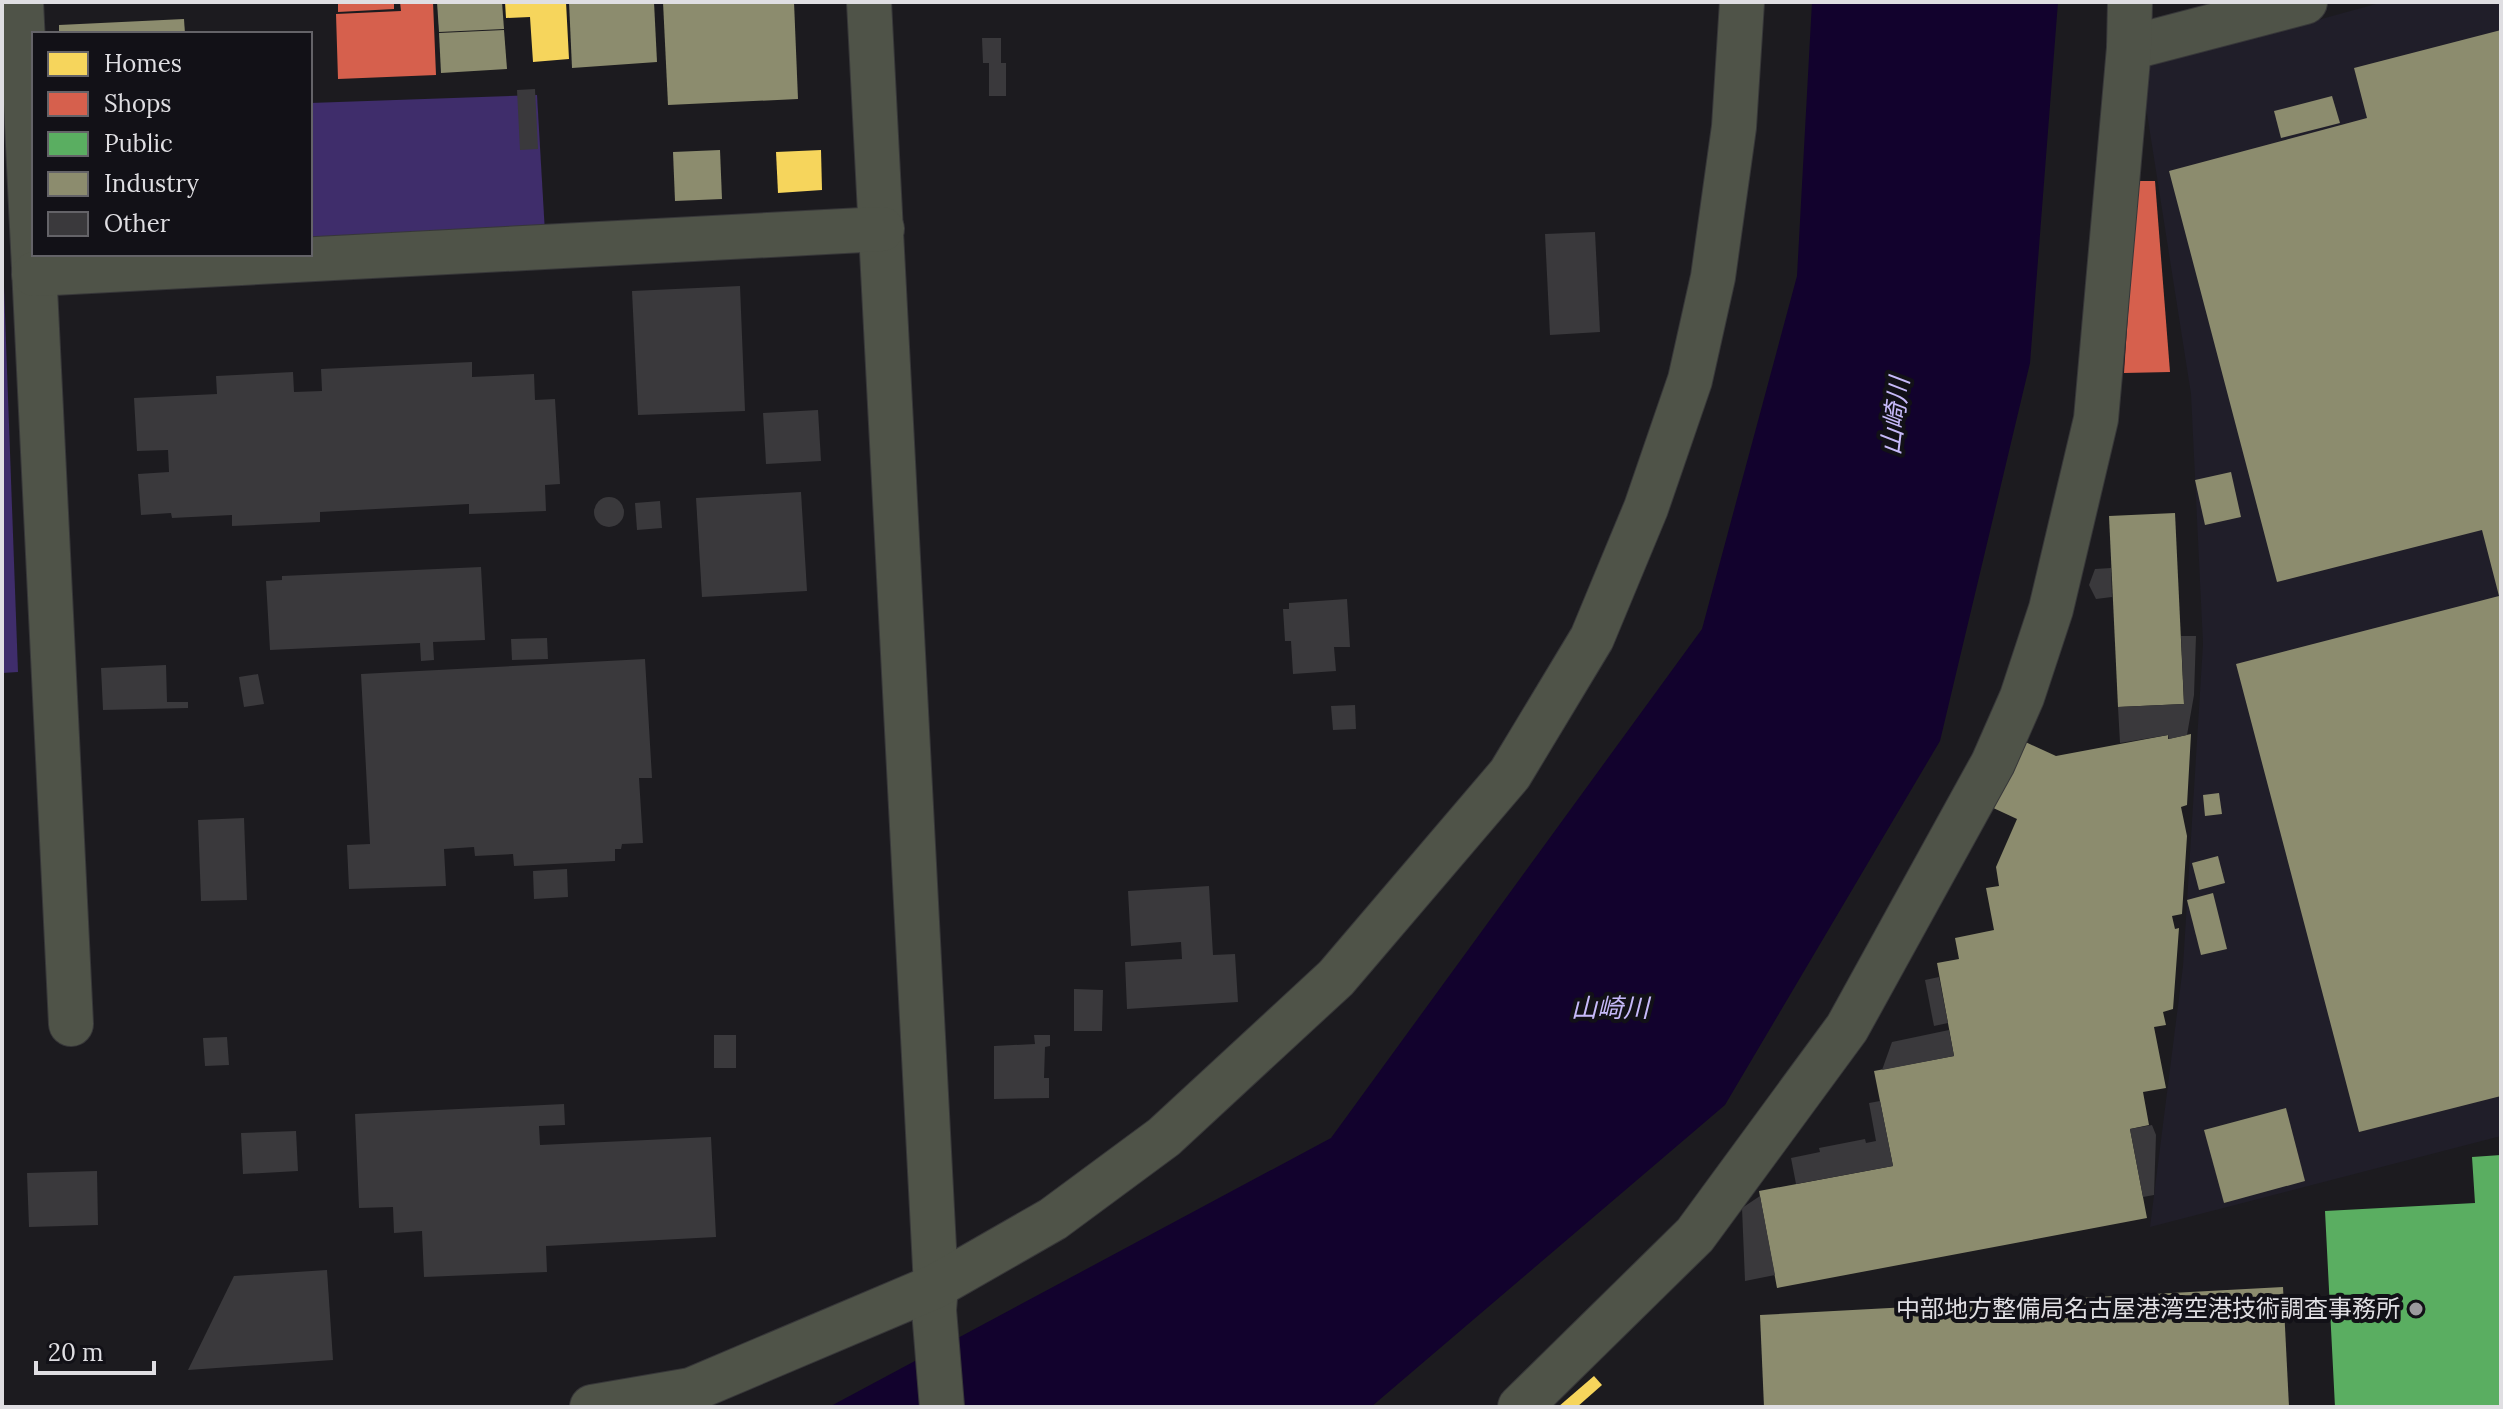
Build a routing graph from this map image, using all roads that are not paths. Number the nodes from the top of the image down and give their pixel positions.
1 (21, 2) edge
2 (869, 2) edge
3 (1742, 2) edge
4 (2130, 2) edge
5 (2305, 2) edge
6 (2129, 48) junction
7 (882, 229) junction
8 (32, 232) edge
9 (33, 256) edge
10 (34, 274) junction
11 (71, 1024) dead end
12 (935, 1298) junction
13 (592, 1407) edge
14 (942, 1407) edge
15 (1520, 1407) edge

1 - 8 street
2 - 7 street
3 - 12 street
4 - 6 street
5 - 6 street
6 - 15 street
7 - 10 street
7 - 12 street
9 - 10 street
10 - 11 street
12 - 13 street
12 - 14 street

